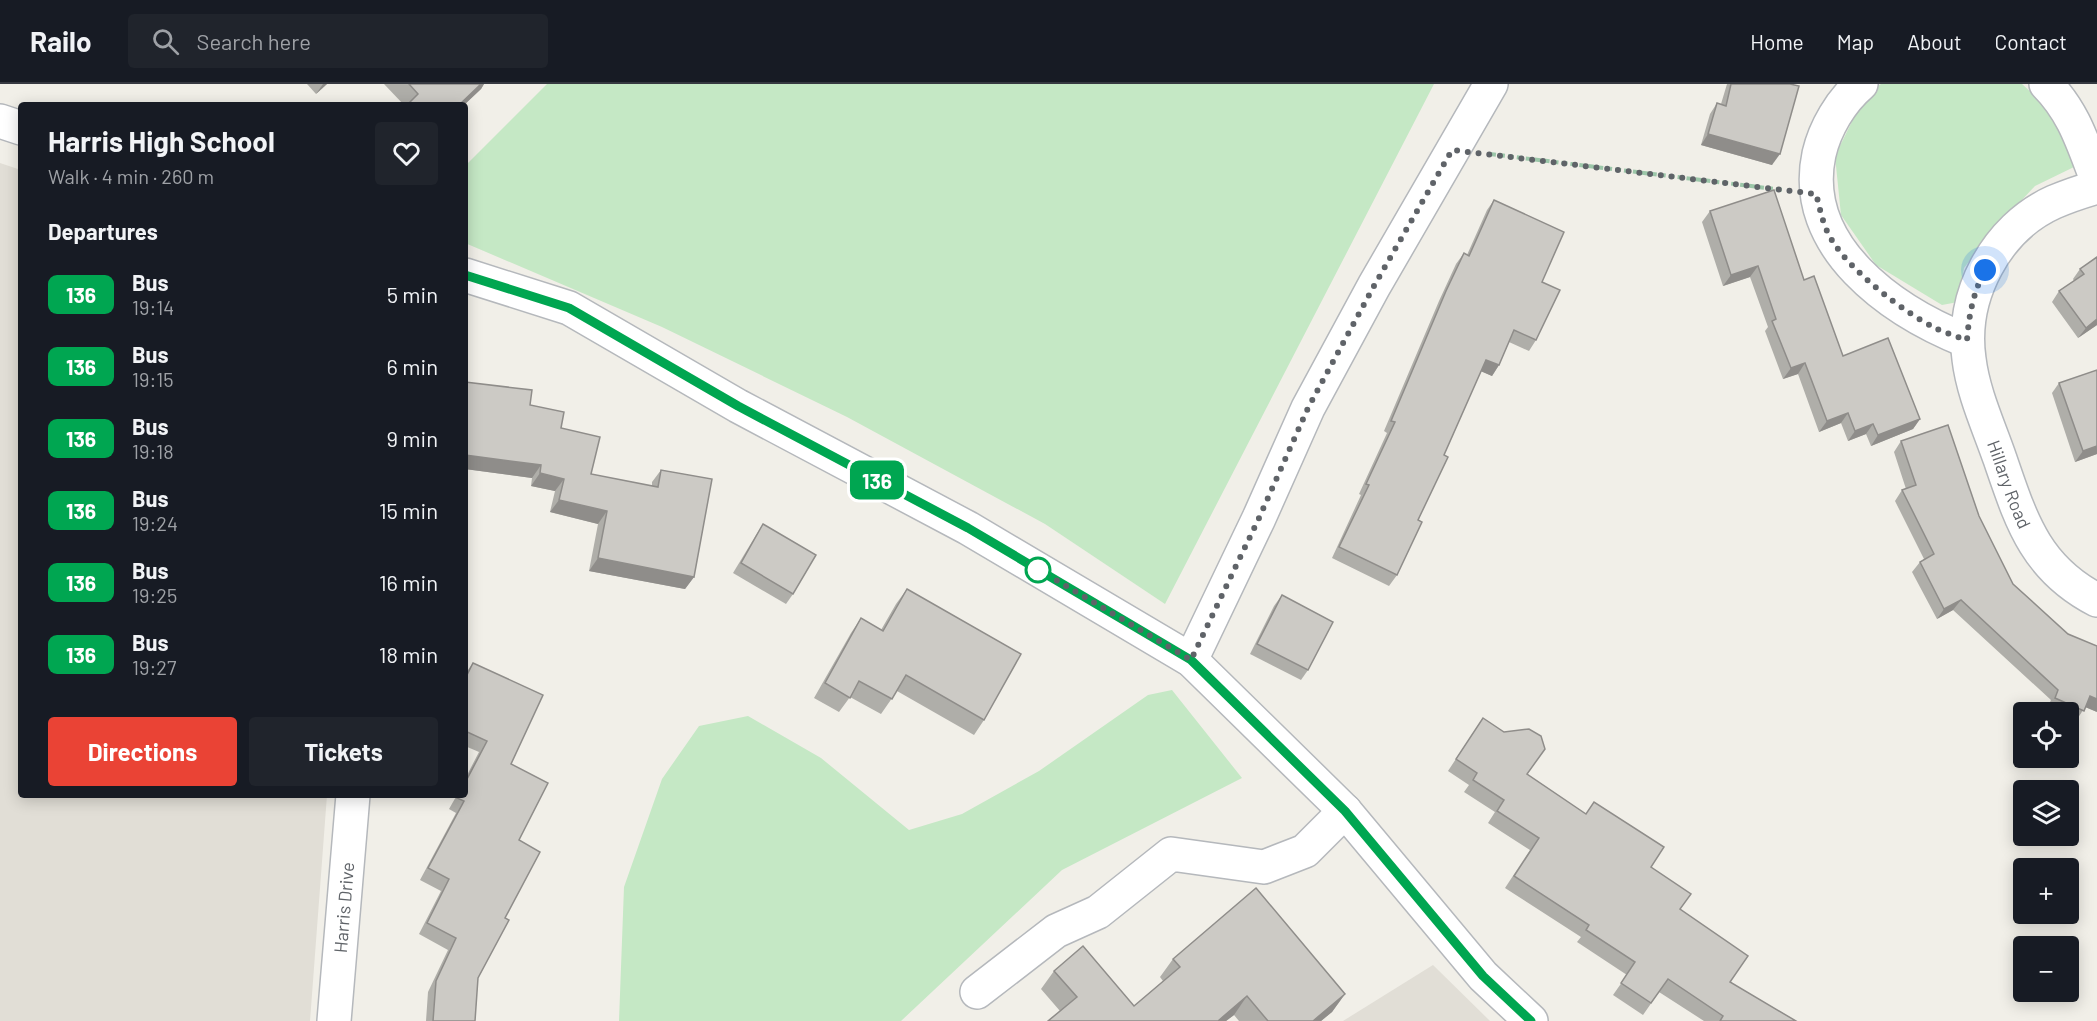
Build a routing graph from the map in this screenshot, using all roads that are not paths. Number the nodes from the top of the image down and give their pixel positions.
1 (1491, 84) edge
2 (1861, 84) edge
3 (2046, 84) edge
4 (0, 121) edge
5 (18, 127) edge
6 (2097, 180) edge
7 (2097, 187) edge
8 (468, 276) edge
9 (1967, 340) junction
10 (2097, 600) edge
11 (1191, 660) junction
12 (352, 798) edge
13 (1345, 811) junction
14 (977, 992) dead end
15 (334, 1021) edge
16 (1531, 1021) edge

1 - 11 street
2 - 9 street
3 - 6 street
4 - 5 street
7 - 9 street, Hillary Road
8 - 11 street
9 - 10 street, Hillary Road
11 - 13 street
12 - 15 street, Harris Drive
13 - 14 street
13 - 16 street

